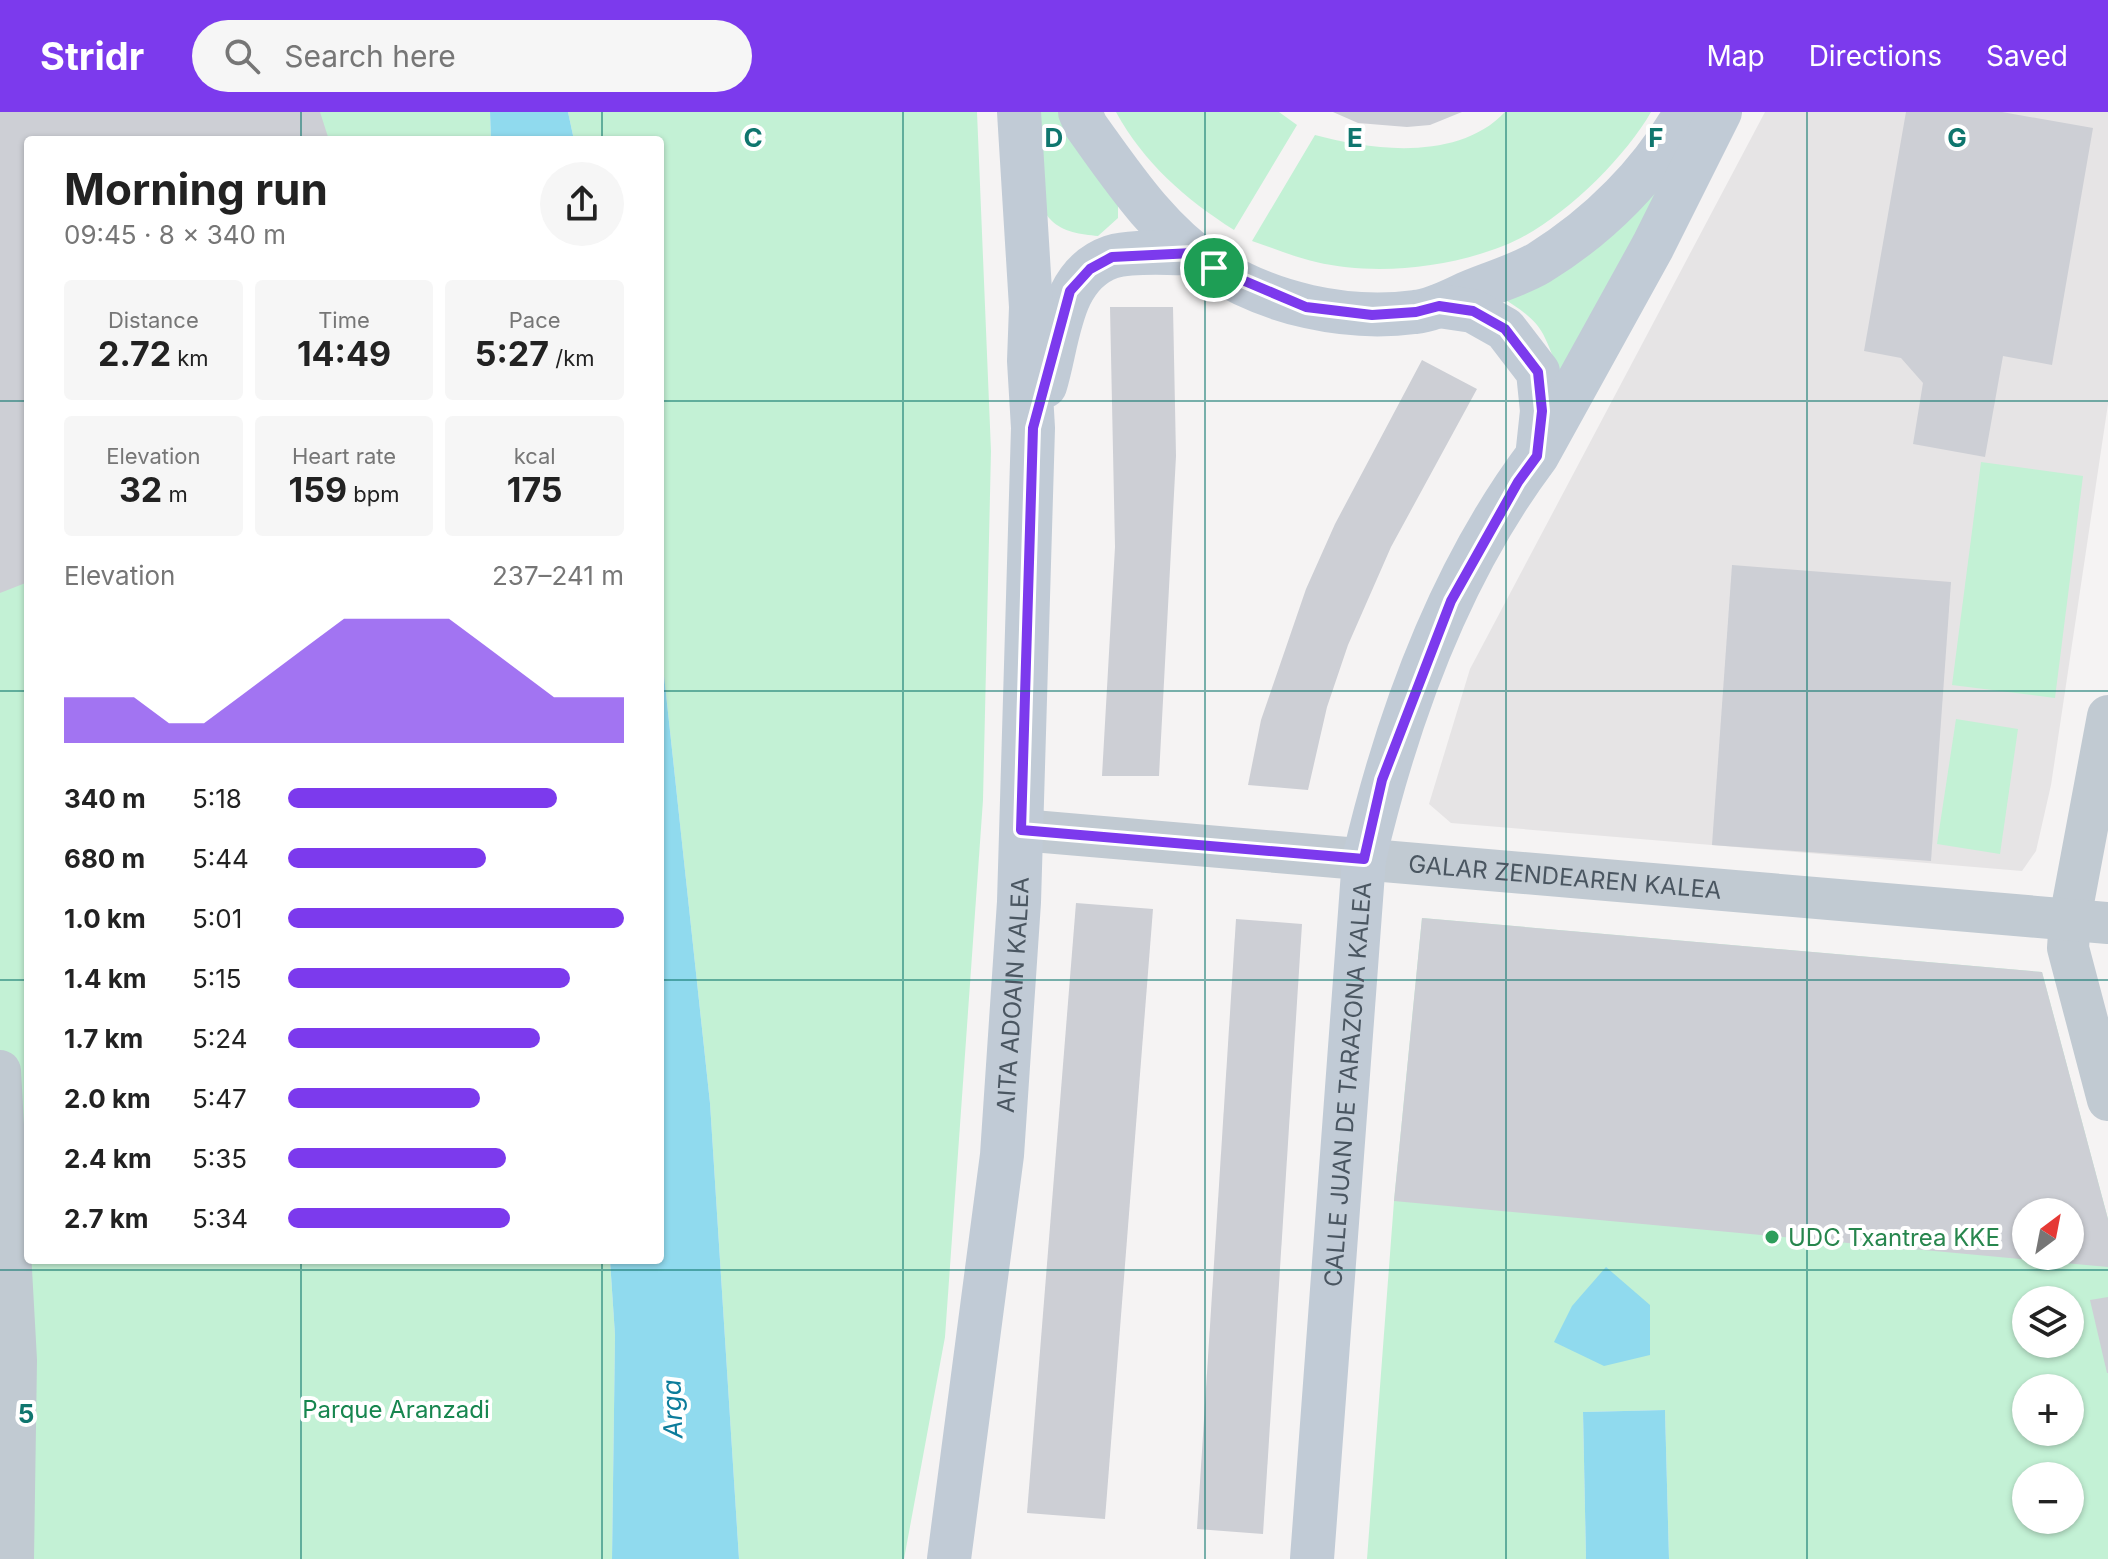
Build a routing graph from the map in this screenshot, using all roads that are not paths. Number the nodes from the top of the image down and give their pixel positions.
1 (1019, 112) edge
2 (1080, 112) edge
3 (1686, 112) edge
4 (1720, 112) edge
5 (1193, 253) junction
6 (1439, 306) junction
7 (1033, 428) junction
8 (1537, 456) junction
9 (2108, 716) edge
10 (1021, 830) junction
11 (1364, 859) junction
12 (2089, 921) edge
13 (0, 1071) edge
14 (2108, 1100) edge
15 (956, 1558) edge
16 (13, 1559) edge
17 (1312, 1559) edge

1 - 7 street, AITA ADOAIN KALEA
2 - 5 street
3 - 6 street, CALLE JUAN DE TARAZONA KALEA
4 - 8 street, CALLE JUAN DE TARAZONA KALEA
5 - 6 street, CALLE JUAN DE TARAZONA KALEA
5 - 7 street, AITA ADOAIN KALEA
6 - 8 street, CALLE JUAN DE TARAZONA KALEA
7 - 10 street, AITA ADOAIN KALEA
8 - 11 street, CALLE JUAN DE TARAZONA KALEA
9 - 12 street
10 - 11 street, GALAR ZENDEAREN KALEA
10 - 15 street, AITA ADOAIN KALEA
11 - 12 street, GALAR ZENDEAREN KALEA
11 - 17 street, CALLE JUAN DE TARAZONA KALEA
12 - 14 street
13 - 16 street

